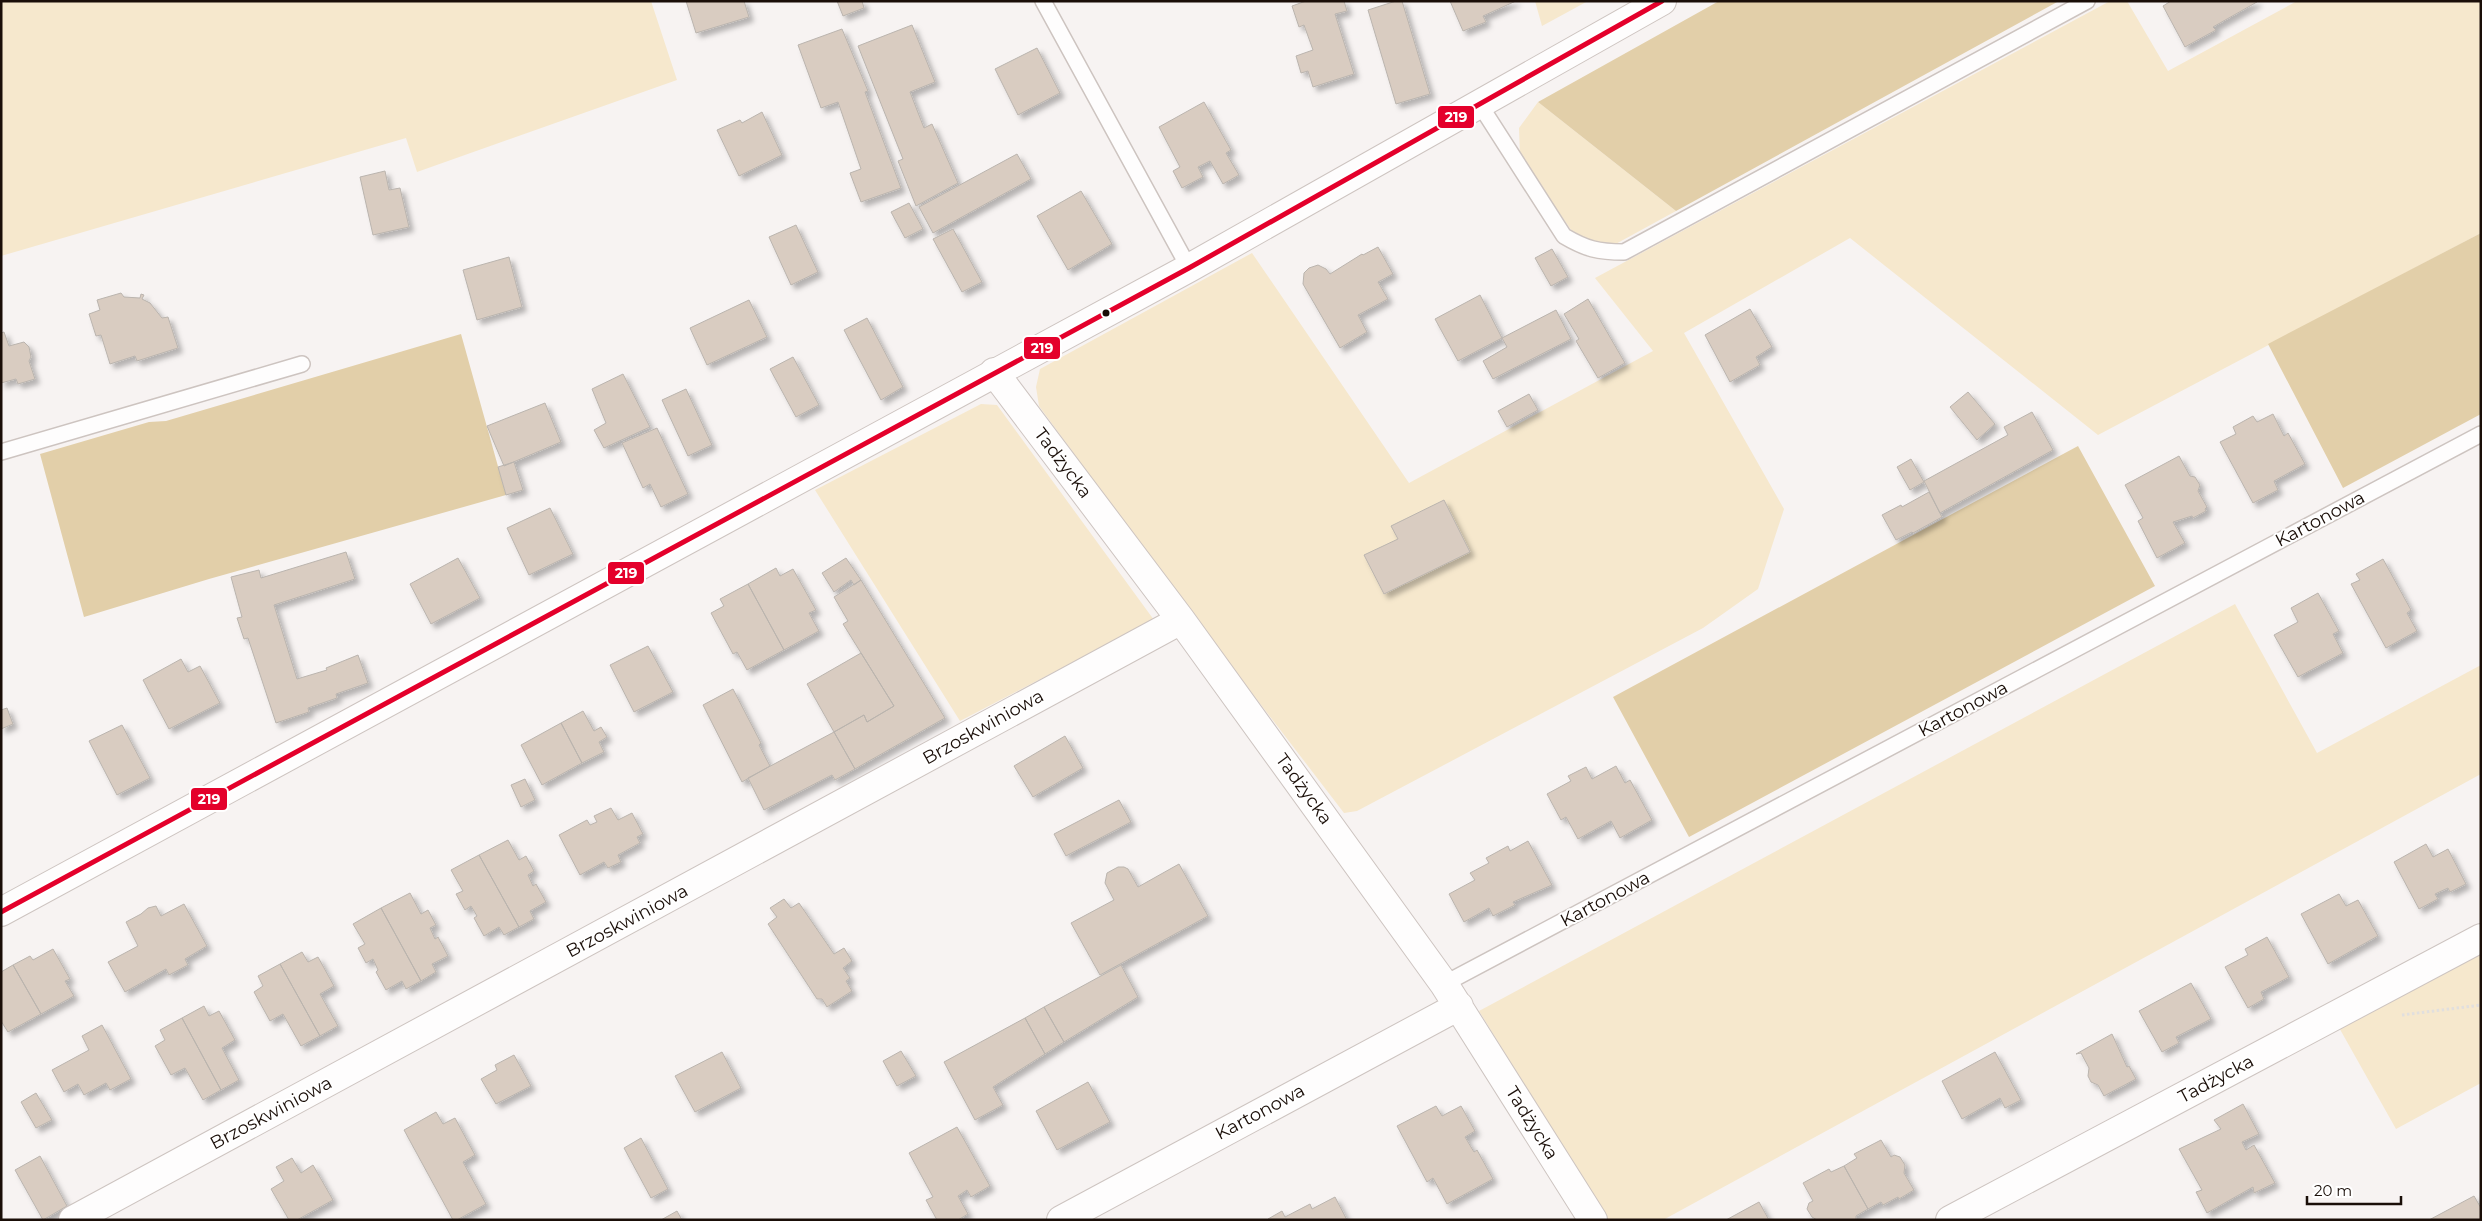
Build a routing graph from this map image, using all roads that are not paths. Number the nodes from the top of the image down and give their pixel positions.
1 (1043, 1) edge
2 (1662, 1) edge
3 (2087, 1) edge
4 (1480, 105) junction
5 (1188, 268) junction
6 (302, 364) dead end
7 (994, 372) junction
8 (2481, 434) edge
9 (1, 452) edge
10 (1180, 620) junction
11 (1, 912) edge
12 (2481, 938) edge
13 (1452, 995) junction
14 (73, 1220) edge
15 (1061, 1220) edge
16 (1593, 1220) edge
17 (1950, 1220) edge

1 - 5 lane
2 - 4 street
3 - 4 lane
4 - 5 street
5 - 7 street
6 - 9 lane
7 - 10 street, Tadżycka
7 - 11 street
8 - 13 lane, Kartonowa
10 - 13 street, Tadżycka
10 - 14 street, Brzoskwiniowa
12 - 17 street, Tadżycka
13 - 15 street, Kartonowa
13 - 16 street, Tadżycka

